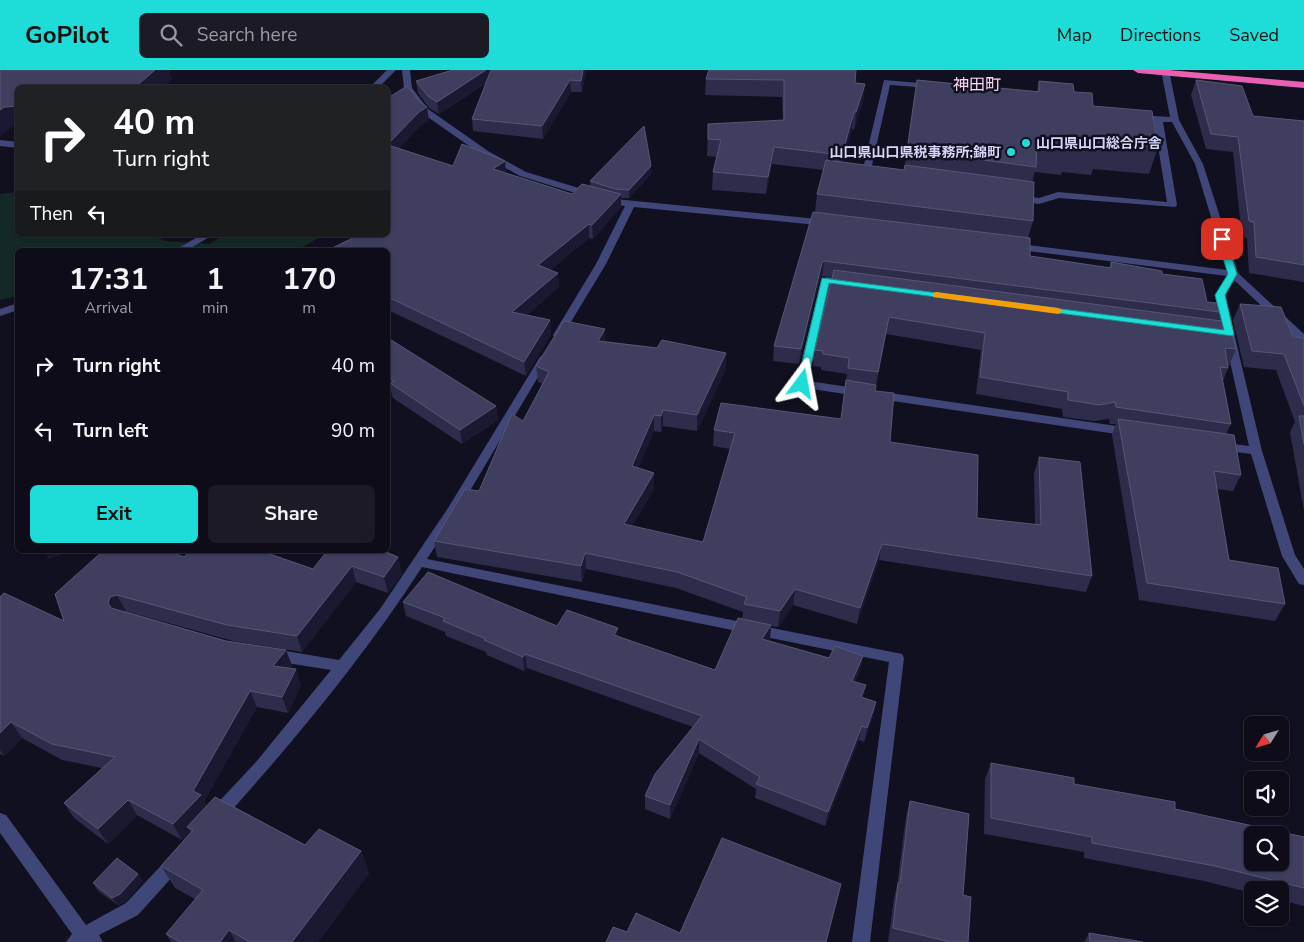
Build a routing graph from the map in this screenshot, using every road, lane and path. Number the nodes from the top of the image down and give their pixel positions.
1 (392, 70) edge
2 (406, 70) edge
3 (1138, 70) edge
4 (1165, 71) edge
5 (376, 85) edge
6 (1304, 85) edge
7 (935, 87) edge
8 (1130, 116) edge
9 (1158, 118) junction
10 (1175, 120) junction
11 (0, 143) edge
12 (15, 145) edge
13 (884, 179) edge
14 (1010, 197) edge
15 (631, 203) junction
16 (838, 224) edge
17 (204, 237) edge
18 (1006, 245) edge
19 (184, 248) edge
20 (1233, 274) junction
21 (855, 284) edge
22 (15, 307) edge
23 (0, 313) edge
24 (1304, 340) edge
25 (1138, 433) edge
26 (1207, 444) edge
27 (1256, 451) junction
28 (418, 562) junction
29 (1304, 580) edge
30 (261, 653) edge
31 (343, 666) junction
32 (0, 820) edge
33 (209, 824) edge
34 (183, 852) edge
35 (84, 940) edge
36 (861, 942) edge

1 - 5 street
2 - 15 street
3 - 4 highway
4 - 6 highway
4 - 10 street
7 - 13 street
8 - 9 street
9 - 10 street
9 - 14 street
10 - 20 street
11 - 12 street
15 - 16 street
15 - 28 street
17 - 19 street
18 - 20 street
20 - 24 street
20 - 27 street
21 - 25 street
22 - 23 street
26 - 27 street
27 - 29 street
28 - 31 street
28 - 36 street
30 - 31 street
31 - 33 street
32 - 35 street
34 - 35 street

